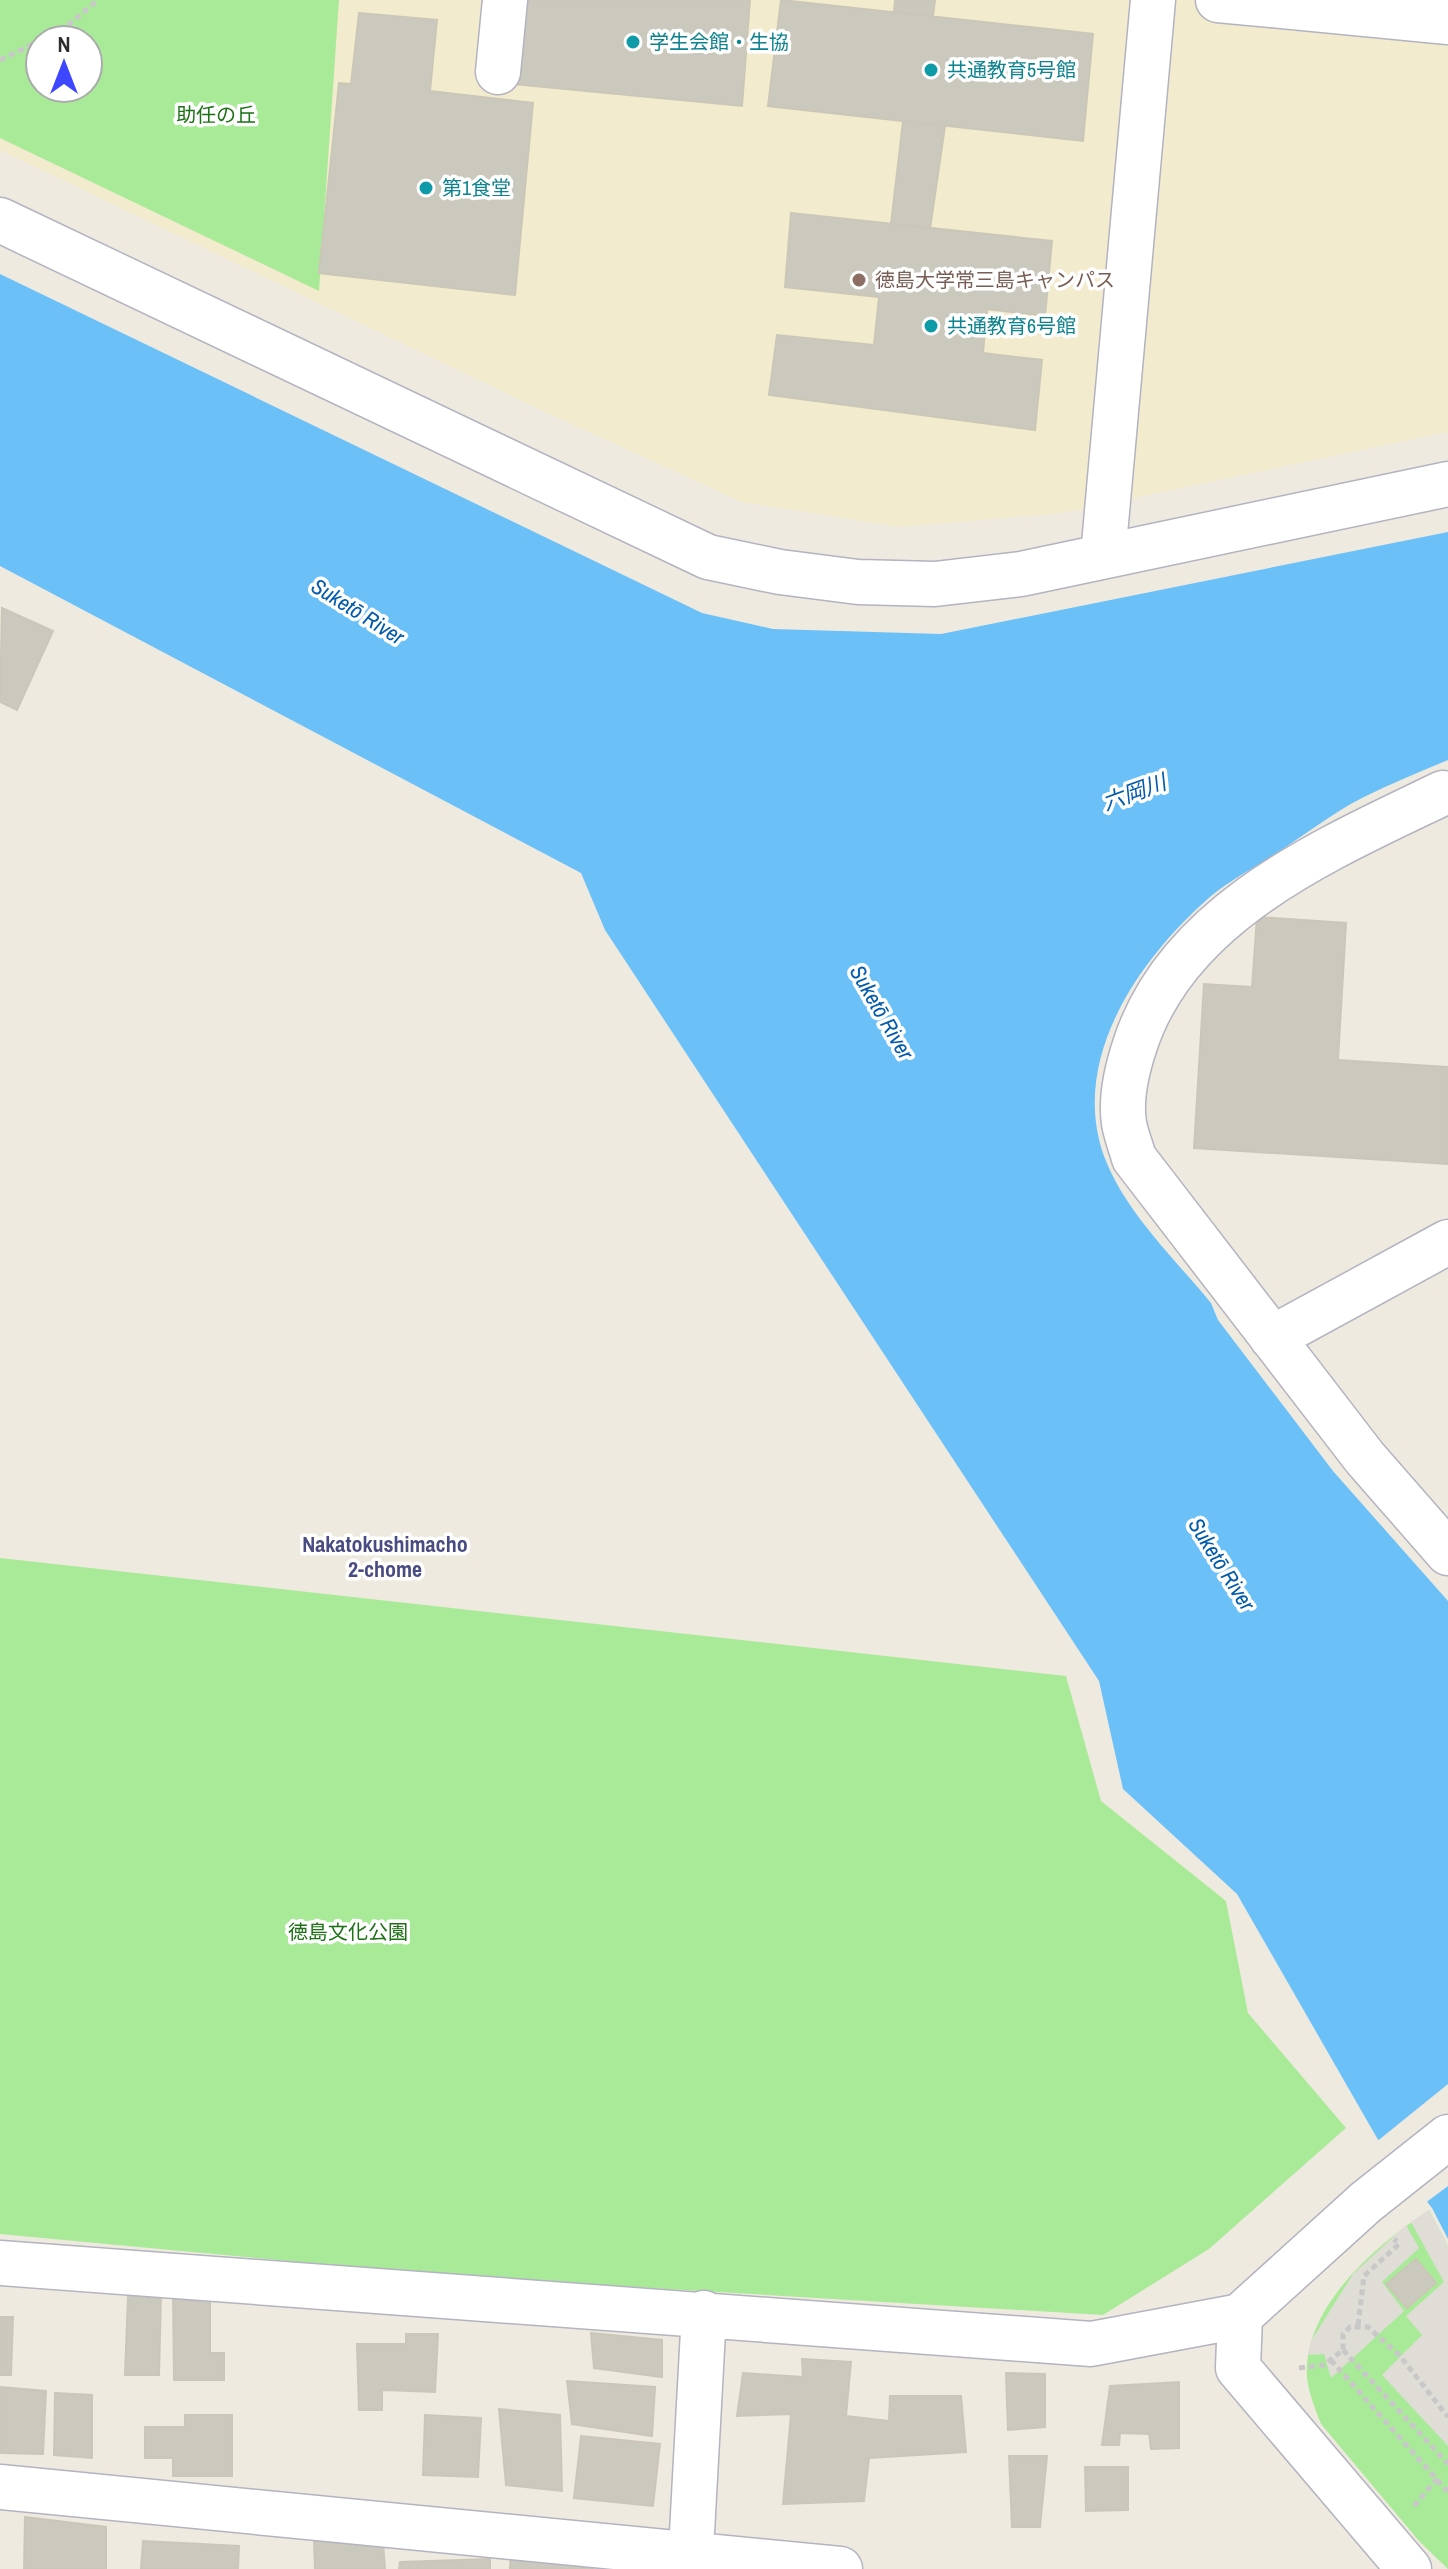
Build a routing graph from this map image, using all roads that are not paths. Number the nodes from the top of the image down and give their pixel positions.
1 (505, 0) edge
2 (1153, 0) edge
3 (1218, 0) edge
4 (1448, 22) edge
5 (498, 72) dead end
6 (0, 220) edge
7 (1448, 484) edge
8 (1103, 556) junction
9 (1443, 793) dead end
10 (1448, 1242) edge
11 (1272, 1338) junction
12 (1448, 1553) edge
13 (1448, 2137) edge
14 (0, 2263) edge
15 (704, 2313) junction
16 (1240, 2316) junction
17 (0, 2487) edge
18 (690, 2562) edge
19 (840, 2569) edge
20 (1409, 2569) edge

1 - 5 street
2 - 8 street
3 - 4 street
6 - 8 street
7 - 8 street
9 - 11 street
10 - 11 street
11 - 12 street
13 - 16 street
14 - 15 street
15 - 16 street
15 - 18 street
16 - 20 street
17 - 18 street
18 - 19 street

